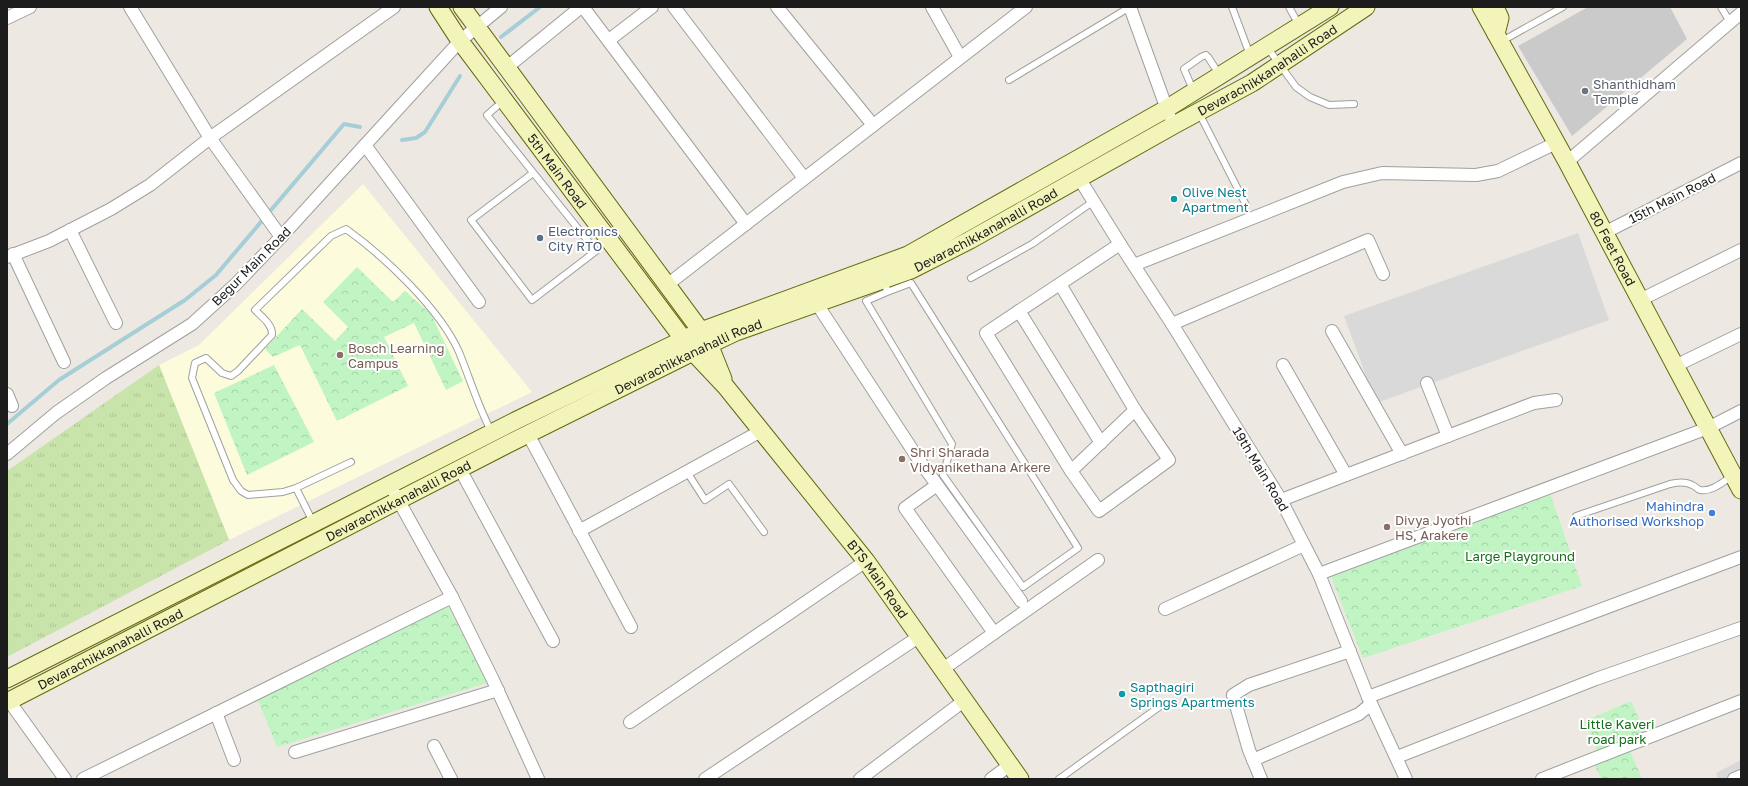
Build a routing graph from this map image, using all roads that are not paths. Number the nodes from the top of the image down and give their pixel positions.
1 (30, 7) edge
2 (130, 7) edge
3 (394, 7) edge
4 (438, 7) edge
5 (462, 7) edge
6 (501, 7) edge
7 (582, 7) edge
8 (652, 7) edge
9 (674, 7) edge
10 (777, 7) edge
11 (932, 7) edge
12 (1025, 7) edge
13 (1130, 7) edge
14 (1232, 7) edge
15 (1289, 7) edge
16 (1330, 7) edge
17 (1366, 7) edge
18 (1481, 7) edge
19 (1495, 7) edge
20 (1563, 7) edge
21 (1721, 7) edge
22 (1741, 13) edge
23 (7, 18) edge
24 (1730, 22) junction
25 (1300, 26) junction
26 (476, 27) junction
27 (1498, 38) junction
28 (609, 40) junction
29 (460, 41) junction
30 (1266, 46) junction
31 (1251, 56) junction
32 (960, 58) junction
33 (1279, 65) junction
34 (506, 68) junction
35 (1220, 75) junction
36 (1009, 80) dead end
37 (1193, 92) junction
38 (506, 100) junction
39 (1354, 104) dead end
40 (1166, 109) junction
41 (1198, 112) junction
42 (873, 125) junction
43 (1174, 125) junction
44 (210, 138) junction
45 (1556, 143) junction
46 (365, 145) junction
47 (1567, 162) junction
48 (1741, 163) edge
49 (533, 172) junction
50 (804, 178) junction
51 (1079, 178) junction
52 (1094, 202) junction
53 (1246, 205) dead end
54 (746, 224) junction
55 (70, 230) junction
56 (1604, 233) junction
57 (281, 237) junction
58 (1120, 244) junction
59 (1741, 250) edge
60 (10, 255) edge
61 (1134, 265) junction
62 (1383, 274) dead end
63 (971, 278) dead end
64 (1060, 284) junction
65 (668, 285) junction
66 (886, 286) junction
67 (1640, 300) junction
68 (479, 302) dead end
69 (817, 304) junction
70 (1019, 311) junction
71 (116, 323) dead end
72 (1172, 324) junction
73 (1332, 331) dead end
74 (1741, 334) edge
75 (705, 338) junction
76 (688, 346) junction
77 (64, 362) dead end
78 (1284, 365) dead end
79 (1676, 366) junction
80 (1427, 383) dead end
81 (726, 387) junction
82 (7, 394) edge
83 (1556, 400) dead end
84 (12, 406) dead end
85 (1135, 410) junction
86 (1741, 411) edge
87 (1708, 428) junction
88 (761, 431) junction
89 (492, 432) junction
90 (528, 434) junction
91 (1448, 436) junction
92 (1101, 442) junction
93 (7, 454) edge
94 (1402, 454) junction
95 (351, 462) dead end
96 (460, 469) junction
97 (1071, 471) junction
98 (687, 472) junction
99 (1346, 475) junction
100 (391, 485) junction
101 (937, 485) junction
102 (1739, 485) edge
103 (296, 488) junction
104 (1280, 500) junction
105 (398, 501) junction
106 (1576, 516) dead end
107 (314, 524) junction
108 (579, 532) junction
109 (764, 532) dead end
110 (1304, 545) junction
111 (1741, 557) edge
112 (1098, 560) dead end
113 (866, 561) junction
114 (1319, 574) junction
115 (452, 597) junction
116 (1021, 601) dead end
117 (1165, 609) dead end
118 (631, 626) dead end
119 (1741, 628) edge
120 (994, 633) junction
121 (920, 636) junction
122 (553, 641) dead end
123 (1350, 651) junction
124 (943, 669) junction
125 (7, 679) edge
126 (498, 690) junction
127 (8, 700) edge
128 (965, 700) junction
129 (1370, 700) junction
130 (1741, 701) edge
131 (1159, 707) dead end
132 (216, 713) junction
133 (630, 722) dead end
134 (434, 746) dead end
135 (296, 752) dead end
136 (1397, 757) junction
137 (234, 760) dead end
138 (1253, 760) junction
139 (1010, 765) junction
140 (1741, 776) edge
141 (65, 779) edge
142 (83, 779) edge
143 (451, 779) edge
144 (538, 779) edge
145 (705, 779) edge
146 (860, 779) edge
147 (991, 779) edge
148 (1020, 779) edge
149 (1059, 779) edge
150 (1260, 779) edge
151 (1406, 779) edge
152 (1542, 779) edge
153 (1734, 779) edge

1 - 23 street
2 - 44 street
3 - 44 street
4 - 29 main road, 5th Main Road
5 - 26 main road, 5th Main Road
6 - 26 street, Begur Main Road
7 - 28 street
7 - 34 street
8 - 28 street
9 - 50 street
10 - 42 street
11 - 32 street
12 - 32 street
13 - 36 lane
13 - 40 street
14 - 31 lane
15 - 25 lane
16 - 25 main road, Devarachikkanahalli Road
17 - 33 main road, Devarachikkanahalli Road
18 - 27 main road, 80 Feet Road
19 - 27 main road
20 - 27 lane
21 - 24 lane
22 - 24 street
24 - 47 street
25 - 30 main road, Devarachikkanahalli Road
26 - 29 street, Begur Main Road
26 - 34 main road, 5th Main Road
27 - 45 main road, 80 Feet Road
28 - 54 street
29 - 38 main road, 5th Main Road
29 - 46 street, Begur Main Road
30 - 31 main road, Devarachikkanahalli Road
30 - 33 lane
31 - 35 main road, Devarachikkanahalli Road
32 - 42 street
33 - 39 lane
33 - 41 main road, Devarachikkanahalli Road
34 - 65 main road, 5th Main Road
35 - 37 main road, Devarachikkanahalli Road
35 - 37 lane
37 - 40 main road, Devarachikkanahalli Road
38 - 49 lane
38 - 76 main road, 5th Main Road
40 - 43 street
40 - 75 main road, Devarachikkanahalli Road
41 - 43 main road, Devarachikkanahalli Road
41 - 53 lane
42 - 50 street
43 - 51 main road, Devarachikkanahalli Road
44 - 55 street
44 - 57 street
45 - 47 main road, 80 Feet Road
45 - 61 street
46 - 57 street, Begur Main Road
46 - 68 street
47 - 56 main road, 80 Feet Road
48 - 56 street, 15th Main Road
49 - 49 lane
50 - 54 street
51 - 52 street, 19th Main Road
51 - 66 main road, Devarachikkanahalli Road
52 - 58 street, 19th Main Road
52 - 63 lane
54 - 65 street
55 - 60 street
55 - 71 street
56 - 67 main road, 80 Feet Road
57 - 93 street, Begur Main Road
58 - 61 street, 19th Main Road
58 - 64 street
59 - 67 street
60 - 77 street
61 - 72 street, 19th Main Road
62 - 72 street
64 - 70 street
64 - 85 street
65 - 75 main road, 5th Main Road
66 - 66 lane
66 - 69 main road, Devarachikkanahalli Road
67 - 79 main road, 80 Feet Road
69 - 75 main road, Devarachikkanahalli Road
69 - 101 street
70 - 92 street
70 - 97 street
72 - 104 street, 19th Main Road
73 - 94 street
74 - 79 street
75 - 76 main road, Devarachikkanahalli Road
75 - 81 main road, BTS Main Road
76 - 81 main road, BTS Main Road
76 - 89 main road, Devarachikkanahalli Road
76 - 90 main road, Devarachikkanahalli Road
78 - 99 street
79 - 87 main road, 80 Feet Road
80 - 91 street
81 - 88 main road, BTS Main Road
82 - 84 street
83 - 91 street
85 - 92 street
85 - 97 street
86 - 87 street
87 - 102 main road, 80 Feet Road
87 - 114 street
88 - 98 street
88 - 113 main road, BTS Main Road
89 - 100 main road, Devarachikkanahalli Road
89 - 103 lane
90 - 96 main road, Devarachikkanahalli Road
90 - 108 street
91 - 94 street
92 - 97 street
94 - 99 street
95 - 103 lane
96 - 105 main road, Devarachikkanahalli Road
96 - 122 street
98 - 108 street
98 - 109 lane
99 - 104 street
100 - 105 street
100 - 107 main road, Devarachikkanahalli Road
101 - 116 street
101 - 120 street
102 - 106 lane
103 - 107 lane
104 - 110 street, 19th Main Road
105 - 115 street
105 - 127 main road, Devarachikkanahalli Road
107 - 125 main road, Devarachikkanahalli Road
108 - 118 street
110 - 114 street, 19th Main Road
110 - 117 street
111 - 129 street
112 - 120 street
113 - 121 main road, BTS Main Road
113 - 133 street
114 - 123 street, 19th Main Road
115 - 126 street
115 - 132 street
119 - 136 street
120 - 124 street
121 - 124 main road, BTS Main Road
121 - 145 street
123 - 129 street, 19th Main Road
123 - 138 street
124 - 128 main road, BTS Main Road
126 - 135 street
126 - 144 street
127 - 141 street
128 - 139 main road, BTS Main Road
128 - 146 street
129 - 136 street, 19th Main Road
129 - 138 street
130 - 152 street
131 - 149 lane
132 - 137 street
132 - 142 street
134 - 143 street
136 - 151 street, 19th Main Road
138 - 150 street
139 - 147 street
139 - 148 main road, BTS Main Road
140 - 153 street

